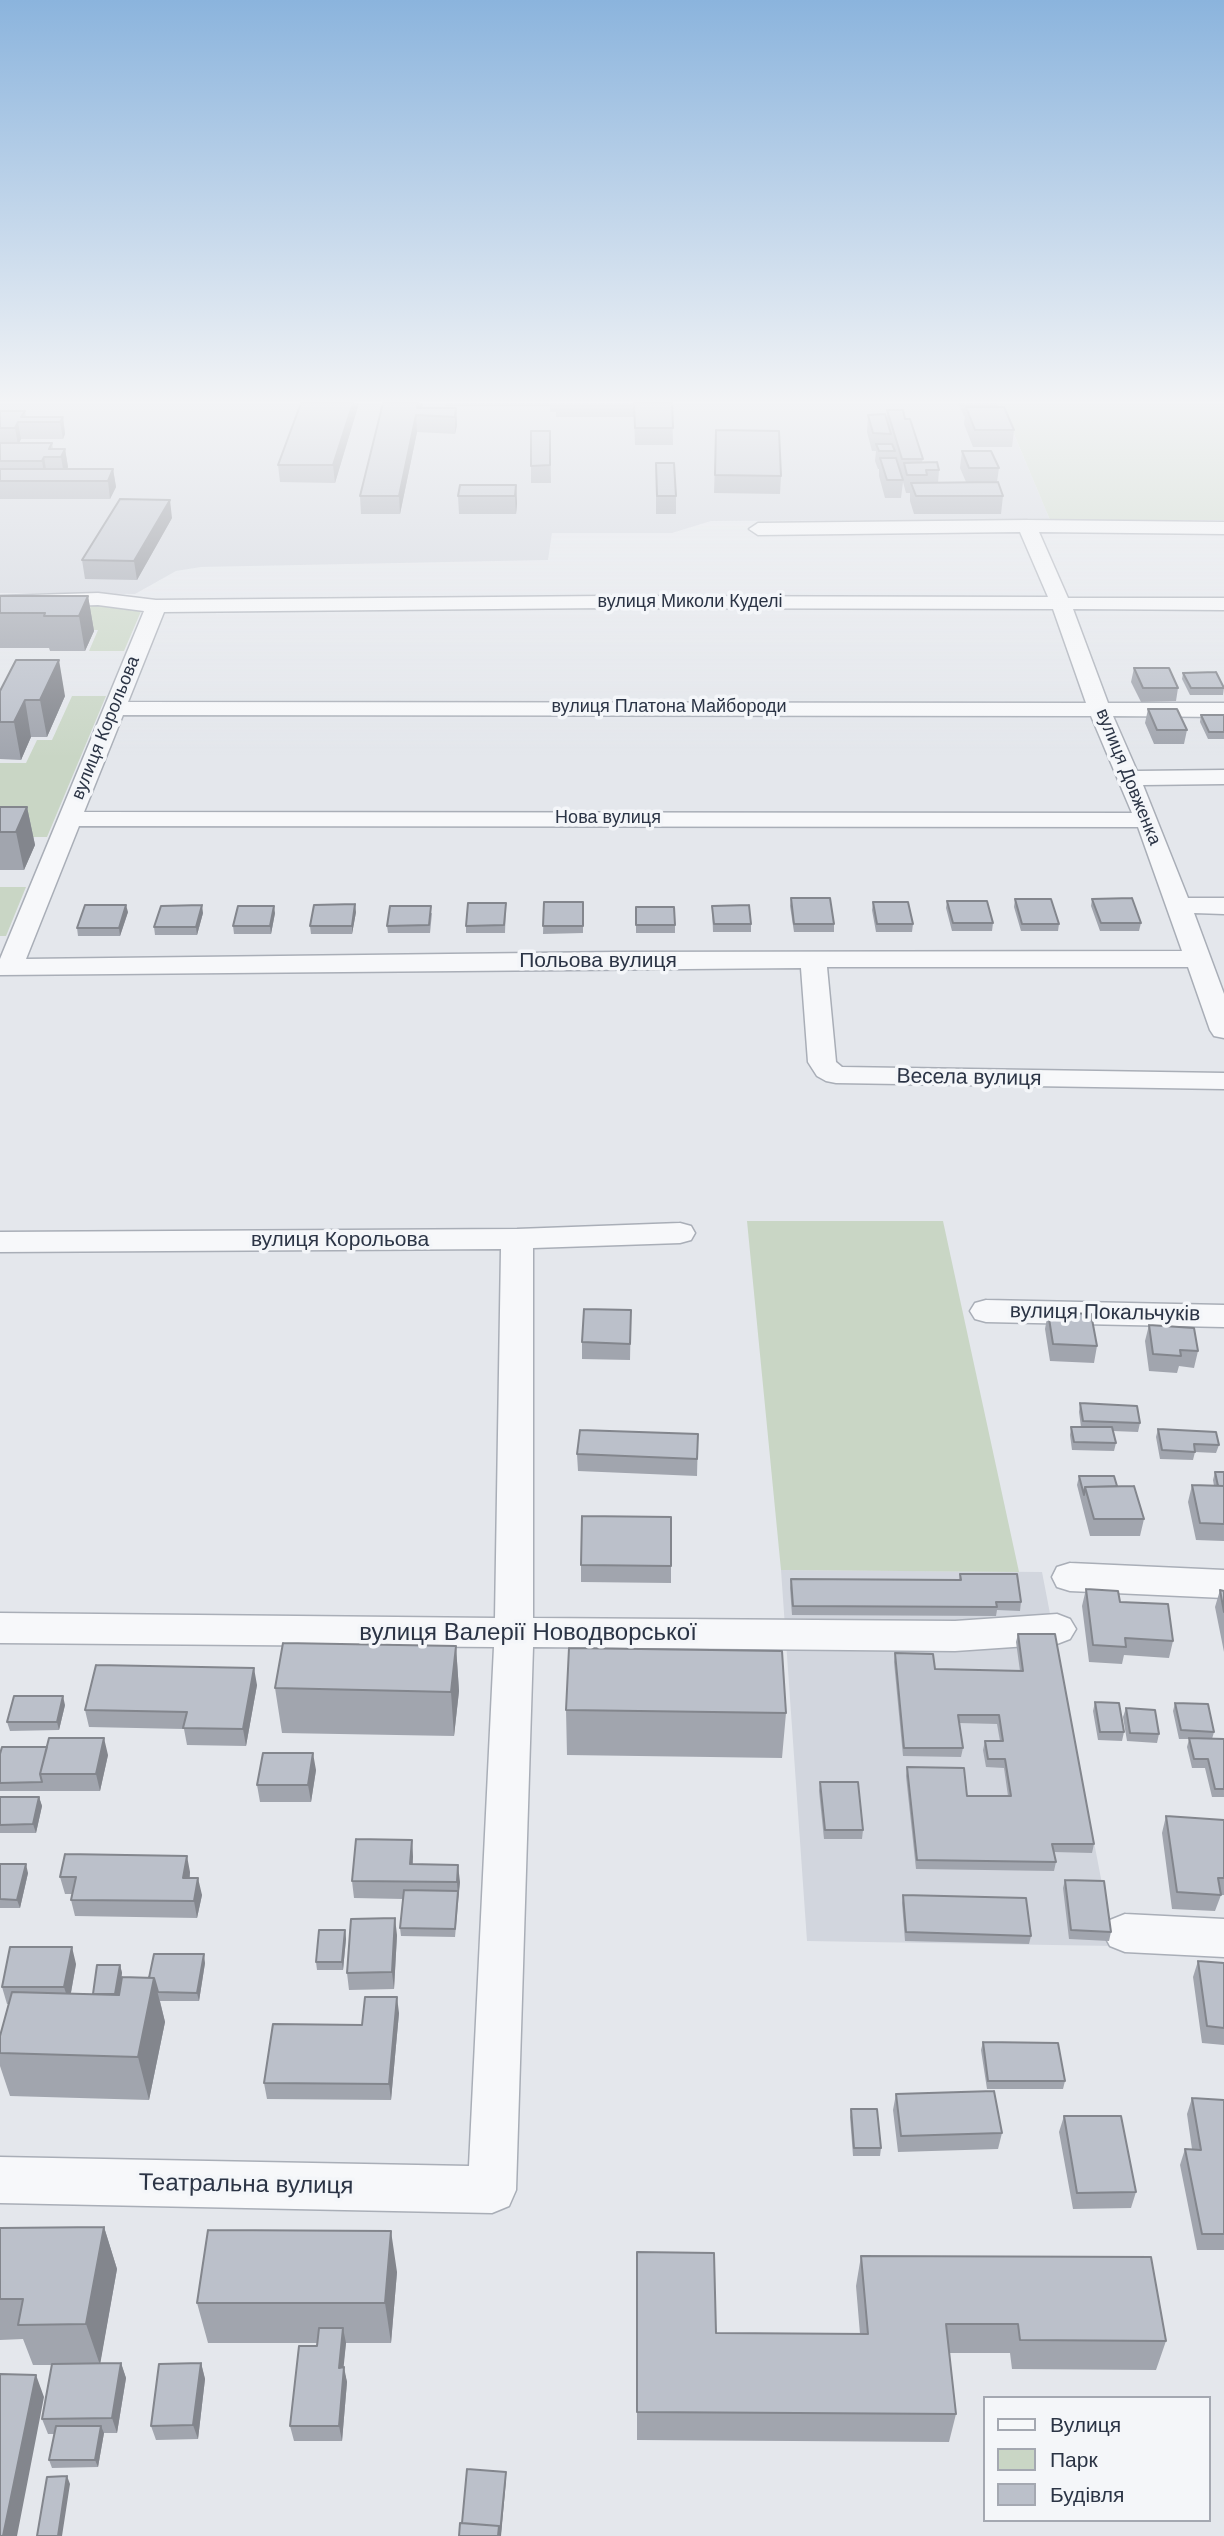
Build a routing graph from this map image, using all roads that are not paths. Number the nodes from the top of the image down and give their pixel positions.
1 (1027, 526) junction
2 (1224, 528) edge
3 (758, 529) dead end
4 (0, 602) edge
5 (1061, 604) junction
6 (1224, 604) edge
7 (156, 606) junction
8 (114, 708) junction
9 (1099, 709) junction
10 (1224, 710) edge
11 (1130, 778) junction
12 (1224, 778) edge
13 (69, 819) junction
14 (1147, 820) junction
15 (1178, 905) junction
16 (1224, 906) edge
17 (813, 959) junction
18 (1196, 959) junction
19 (5, 967) edge
20 (1224, 1030) edge
21 (1224, 1081) edge
22 (680, 1233) dead end
23 (517, 1239) junction
24 (0, 1242) edge
25 (986, 1311) dead end
26 (1224, 1316) edge
27 (1070, 1577) dead end
28 (1224, 1584) edge
29 (0, 1628) edge
30 (1057, 1629) dead end
31 (514, 1633) junction
32 (1125, 1933) dead end
33 (1224, 1938) edge
34 (0, 2180) edge

1 - 2 street
1 - 3 street
1 - 5 street, вулиця Довженка
4 - 7 street, вулиця Миколи Куделі
5 - 6 street, вулиця Миколи Куделі
5 - 7 street, вулиця Миколи Куделі
5 - 9 street, вулиця Довженка
7 - 8 street, вулиця Корольова
8 - 9 street, вулиця Платона Майбороди
8 - 13 street, вулиця Корольова
9 - 10 street, вулиця Платона Майбороди
9 - 11 street, вулиця Довженка
11 - 12 street
11 - 14 street, вулиця Довженка
13 - 14 street, Нова вулиця
13 - 19 street, вулиця Корольова
14 - 15 street, вулиця Довженка
15 - 16 street
15 - 18 street, вулиця Довженка
17 - 18 street, Польова вулиця
17 - 19 street, Польова вулиця
17 - 21 street, Весела вулиця
18 - 20 street, вулиця Довженка
22 - 23 street, вулиця Корольова
23 - 24 street, вулиця Корольова
23 - 31 street
25 - 26 street, вулиця Покальчуків
27 - 28 street
29 - 31 street, вулиця Валерії Новодворської
30 - 31 street, вулиця Валерії Новодворської
31 - 34 street, Театральна вулиця
32 - 33 street

